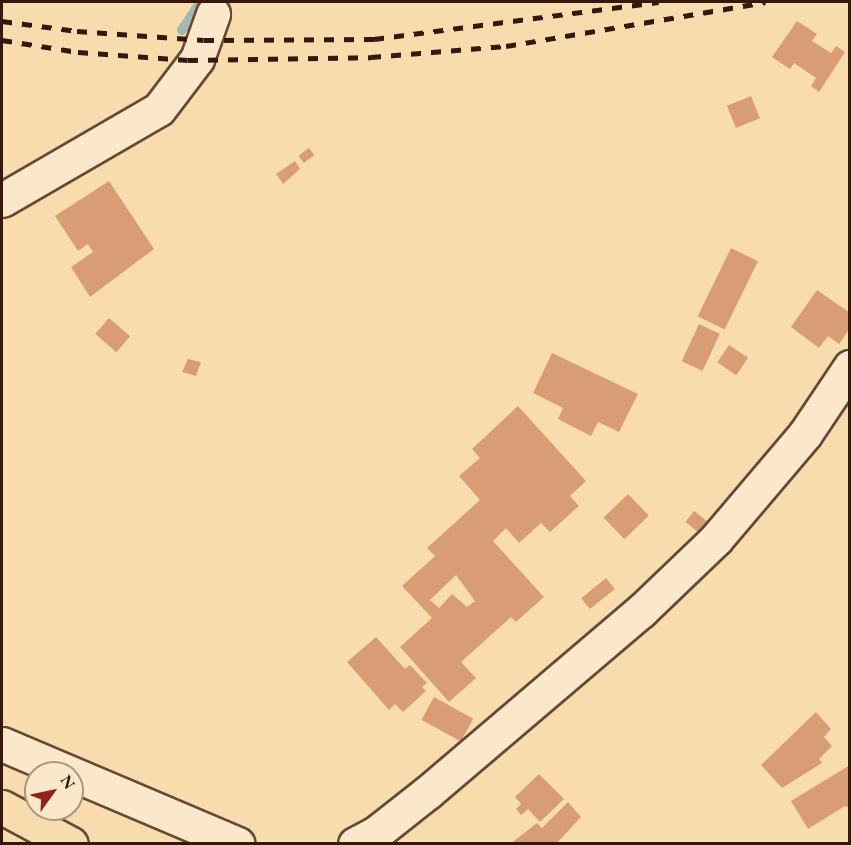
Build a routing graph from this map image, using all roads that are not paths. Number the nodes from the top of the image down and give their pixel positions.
1 (213, 14) dead end
2 (2, 200) edge
3 (849, 367) edge
4 (2, 744) edge
5 (2, 807) edge
6 (71, 843) edge
7 (238, 843) edge
8 (356, 843) edge

1 - 2 street
3 - 8 street
4 - 7 street
5 - 6 highway

